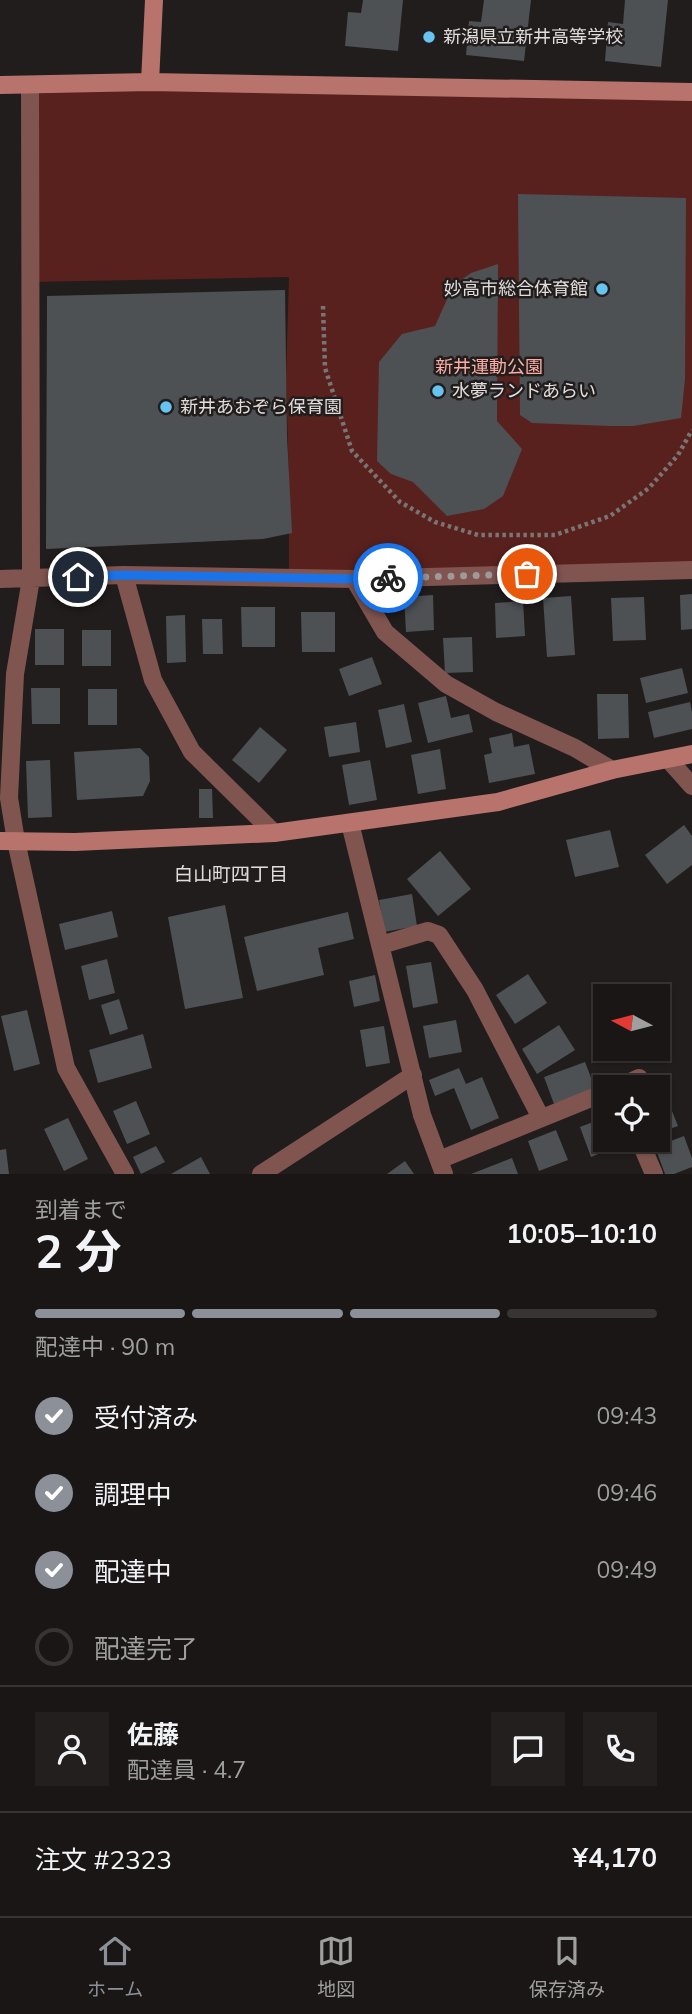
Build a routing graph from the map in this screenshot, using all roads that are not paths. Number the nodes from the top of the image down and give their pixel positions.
1 (154, 0) edge
2 (150, 82) junction
3 (0, 85) edge
4 (30, 85) junction
5 (692, 92) edge
6 (692, 570) edge
7 (124, 575) junction
8 (0, 579) edge
9 (31, 579) junction
10 (354, 579) junction
11 (692, 754) edge
12 (668, 759) junction
13 (612, 770) junction
14 (692, 786) edge
15 (350, 823) junction
16 (274, 833) junction
17 (8, 841) edge
18 (381, 945) junction
19 (412, 1075) junction
20 (593, 1097) edge
21 (541, 1118) junction
22 (644, 1152) edge
23 (441, 1167) edge
24 (125, 1174) edge
25 (261, 1174) edge
26 (653, 1174) edge

1 - 2 street
2 - 4 street
2 - 5 street
3 - 4 street
4 - 9 street
6 - 10 street
7 - 9 street
7 - 10 street
7 - 16 street
8 - 9 street
9 - 17 street
10 - 13 street
11 - 12 street
12 - 13 street
12 - 14 street
13 - 15 street
15 - 16 street
15 - 18 street
16 - 17 street
17 - 24 street
18 - 19 street
18 - 21 street
19 - 23 street
19 - 25 street
20 - 21 street
21 - 23 street
22 - 26 street

